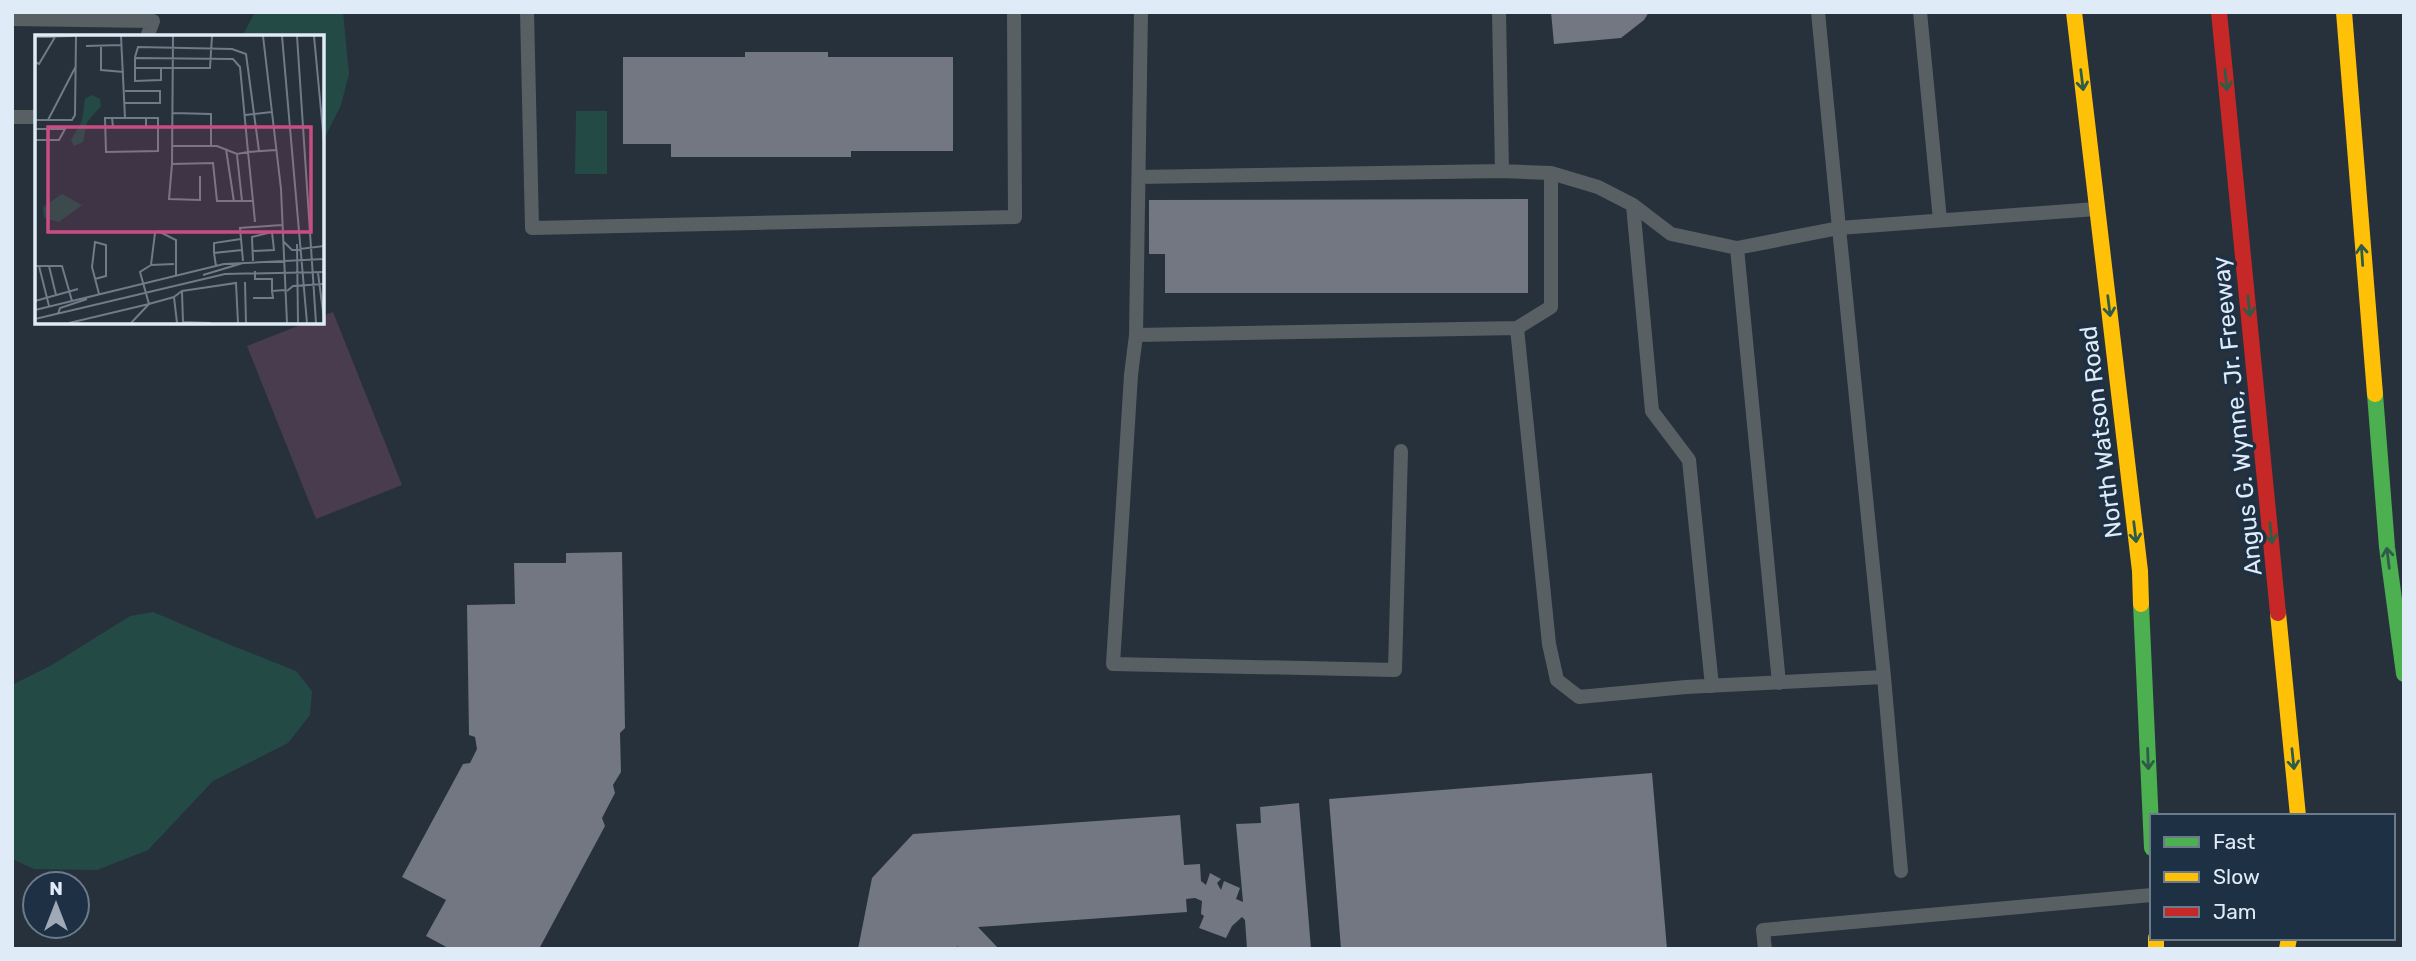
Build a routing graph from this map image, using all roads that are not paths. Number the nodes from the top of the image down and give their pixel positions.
1 (527, 12) edge
2 (1014, 12) edge
3 (1141, 12) edge
4 (1499, 12) edge
5 (1818, 12) edge
6 (1920, 12) edge
7 (2074, 12) edge
8 (2219, 12) edge
9 (2344, 12) edge
10 (156, 16) edge
11 (12, 19) edge
12 (148, 35) edge
13 (12, 117) edge
14 (35, 117) edge
15 (1502, 171) junction
16 (1550, 173) junction
17 (1139, 177) junction
18 (1633, 205) junction
19 (2097, 208) junction
20 (1940, 220) junction
21 (1839, 228) junction
22 (1737, 248) junction
23 (1517, 328) junction
24 (1136, 335) junction
25 (1401, 451) dead end
26 (2404, 674) edge
27 (1884, 677) junction
28 (1779, 683) junction
29 (1712, 686) junction
30 (2151, 814) edge
31 (2298, 814) edge
32 (1901, 871) dead end
33 (2150, 895) edge
34 (1765, 949) edge

1 - 2 lane
3 - 17 lane
4 - 15 lane
5 - 21 lane
6 - 20 lane
7 -> 19 main road, North Watson Road
8 -> 31 main road, Angus G. Wynne, Jr. Freeway
26 -> 9 main road
10 - 11 lane
10 - 12 lane
13 - 14 lane
15 - 16 lane
15 - 17 lane
16 - 18 lane
16 - 23 lane
17 - 24 lane
18 - 22 lane
18 - 29 lane
19 - 20 lane
19 -> 30 main road, North Watson Road
20 - 21 lane
21 - 22 lane
21 - 27 lane
22 - 28 lane
23 - 24 lane
23 - 29 lane
24 - 25 lane
27 - 28 lane
27 - 32 lane
28 - 29 lane
33 - 34 lane

